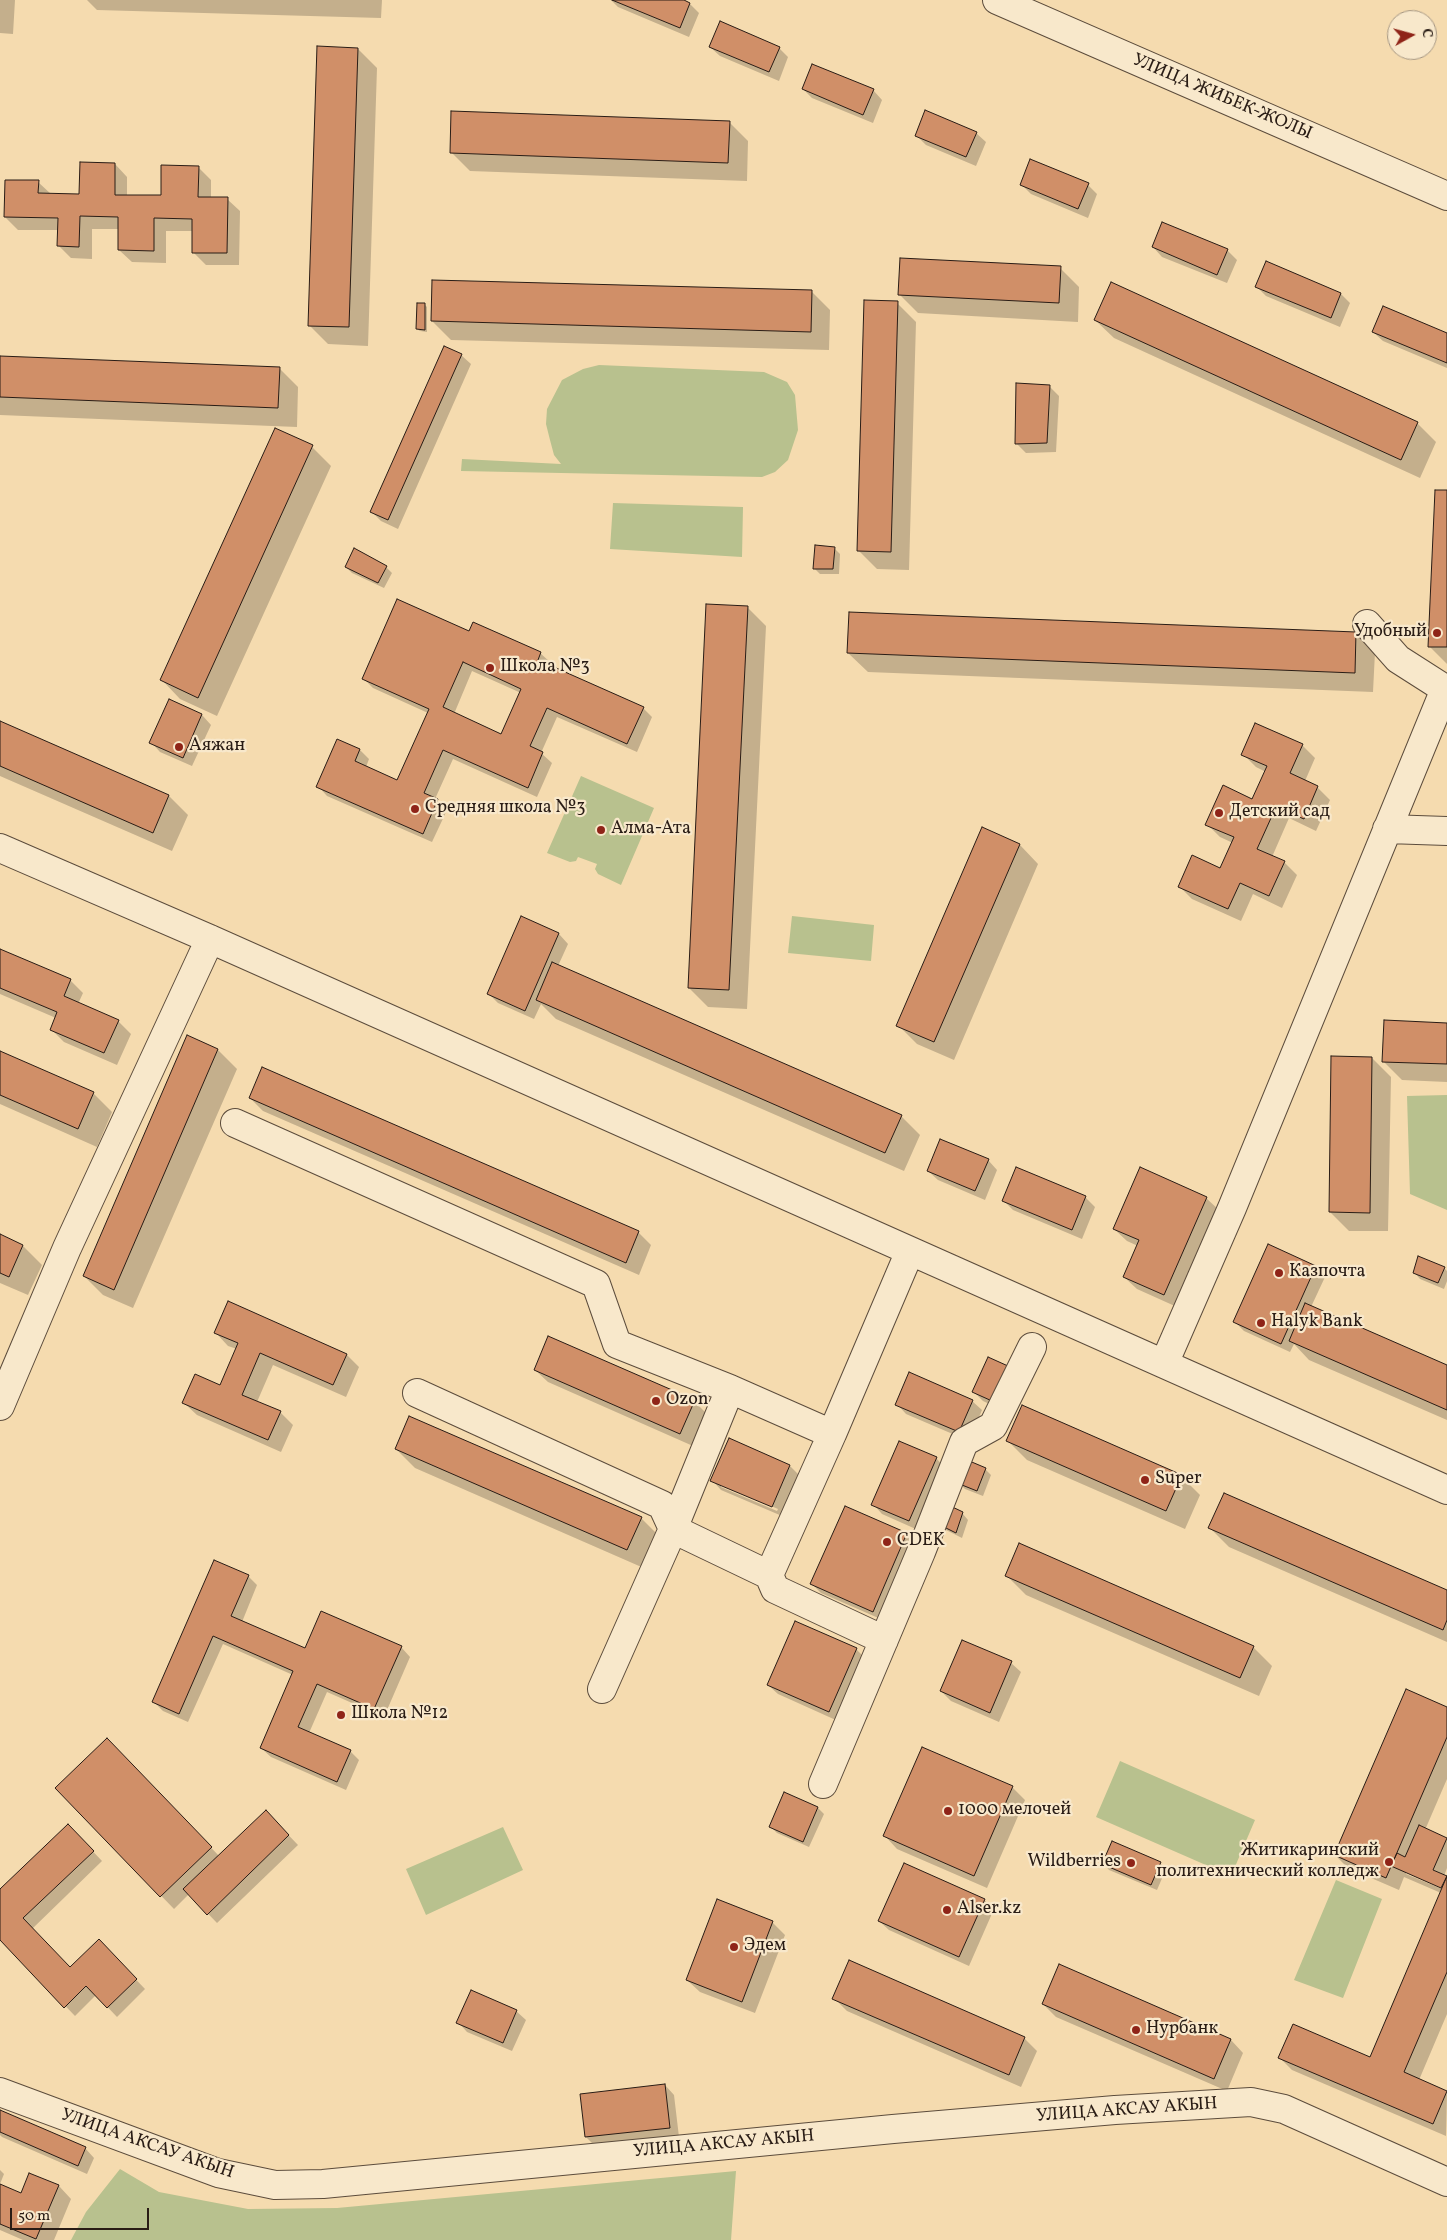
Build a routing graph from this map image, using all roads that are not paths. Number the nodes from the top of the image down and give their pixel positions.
1 (997, 0) edge
2 (1447, 196) edge
3 (1367, 624) dead end
4 (1387, 828) junction
5 (1447, 831) edge
6 (0, 848) edge
7 (210, 938) junction
8 (235, 1123) dead end
9 (910, 1251) junction
10 (1032, 1347) dead end
11 (1164, 1364) junction
12 (730, 1389) junction
13 (417, 1393) dead end
14 (0, 1406) edge
15 (832, 1434) junction
16 (1447, 1490) edge
17 (673, 1529) junction
18 (769, 1575) junction
19 (884, 1640) junction
20 (602, 1689) dead end
21 (823, 1784) dead end
22 (0, 2092) edge
23 (1447, 2182) edge

1 - 2 street, УЛИЦА ЖИБЕК-ЖОЛЫ
3 - 4 street
4 - 5 street
4 - 11 street
6 - 7 street
7 - 9 street
7 - 14 street
8 - 12 street
9 - 11 street
9 - 15 street
10 - 19 street
11 - 16 street
12 - 15 street
12 - 17 street
13 - 17 street
15 - 18 street
17 - 18 street
17 - 20 street
18 - 19 street
19 - 21 street
22 - 23 street, УЛИЦА АКСАУ АКЫН

